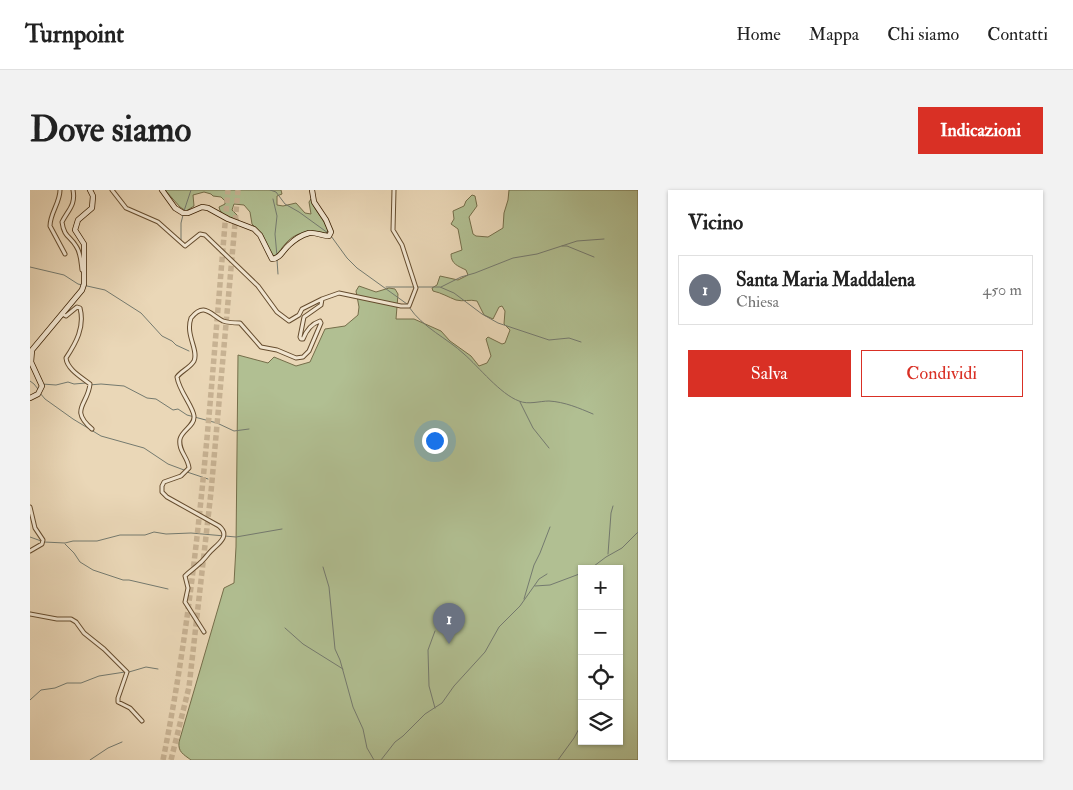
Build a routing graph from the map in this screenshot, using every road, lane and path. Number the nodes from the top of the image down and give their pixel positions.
1 (60, 190) edge
2 (72, 190) edge
3 (90, 190) edge
4 (112, 190) edge
5 (162, 190) edge
6 (312, 190) edge
7 (394, 190) edge
8 (65, 254) dead end
9 (84, 278) junction
10 (322, 299) junction
11 (62, 314) junction
12 (30, 398) edge
13 (92, 429) dead end
14 (30, 507) edge
15 (30, 551) edge
16 (30, 614) edge
17 (204, 632) dead end
18 (142, 721) dead end

1 - 8 street
2 - 9 street
3 - 9 street
4 - 10 street
5 - 6 street
7 - 10 street
9 - 11 street
10 - 17 street
11 - 12 street
11 - 13 street
14 - 15 street
16 - 18 street

